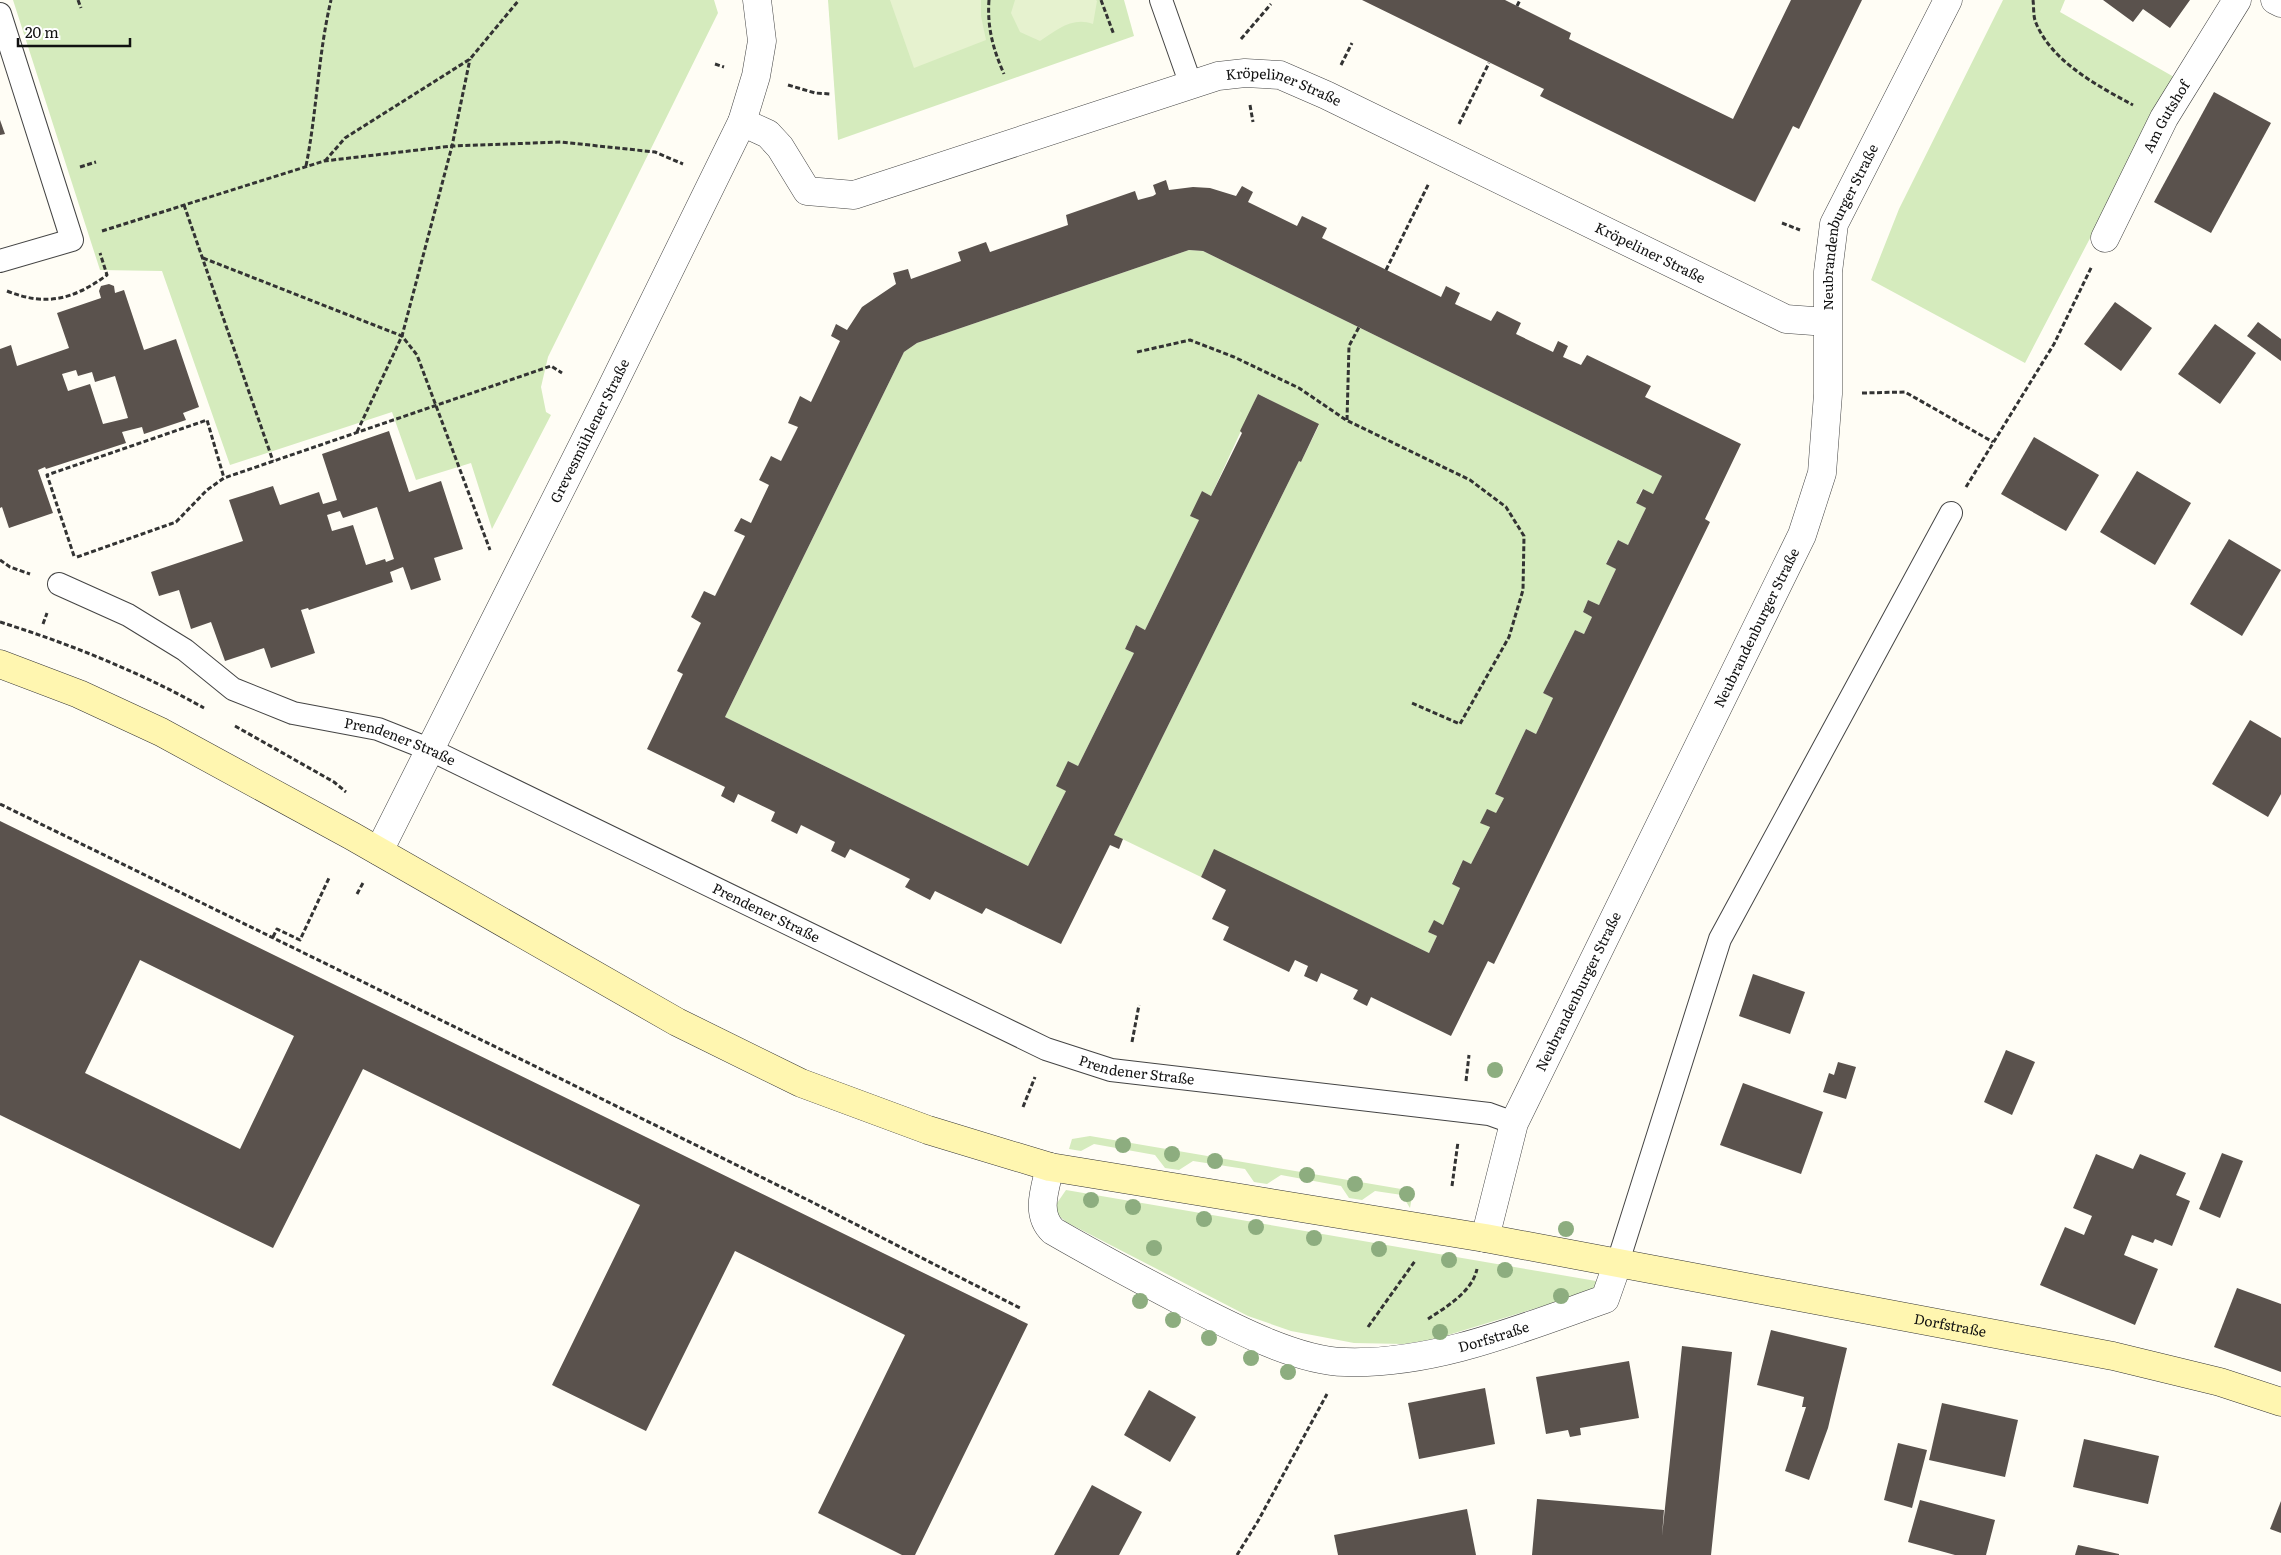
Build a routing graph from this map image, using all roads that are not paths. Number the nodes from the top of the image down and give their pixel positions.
1 (757, 0) edge
2 (1161, 0) edge
3 (1948, 0) edge
4 (2237, 0) edge
5 (2275, 0) edge
6 (2281, 3) edge
7 (0, 14) edge
8 (1191, 85) junction
9 (742, 122) junction
10 (2105, 238) road end
11 (0, 261) edge
12 (1827, 322) junction
13 (1950, 513) road end
14 (59, 584) dead end
15 (0, 664) edge
16 (431, 750) junction
17 (379, 851) junction
18 (1514, 1123) junction
19 (1050, 1167) junction
20 (1484, 1238) junction
21 (1617, 1265) junction
22 (2281, 1402) edge

1 - 9 street, Grevesmühlener Straße
2 - 8 lane
3 - 12 street, Neubrandenburger Straße
4 - 10 street, Am Gutshof
5 - 6 street
7 - 11 lane
8 - 9 street, Kröpeliner Straße
8 - 12 street, Kröpeliner Straße
9 - 16 street, Grevesmühlener Straße
12 - 18 street, Neubrandenburger Straße
13 - 21 lane
14 - 16 lane, Prendener Straße
15 - 17 main road
16 - 17 street, Grevesmühlener Straße
16 - 18 lane, Prendener Straße
17 - 19 main road
18 - 20 street, Neubrandenburger Straße
19 - 20 main road
19 - 21 street, Dorfstraße
20 - 21 main road, Dorfstraße
21 - 22 main road, Dorfstraße

